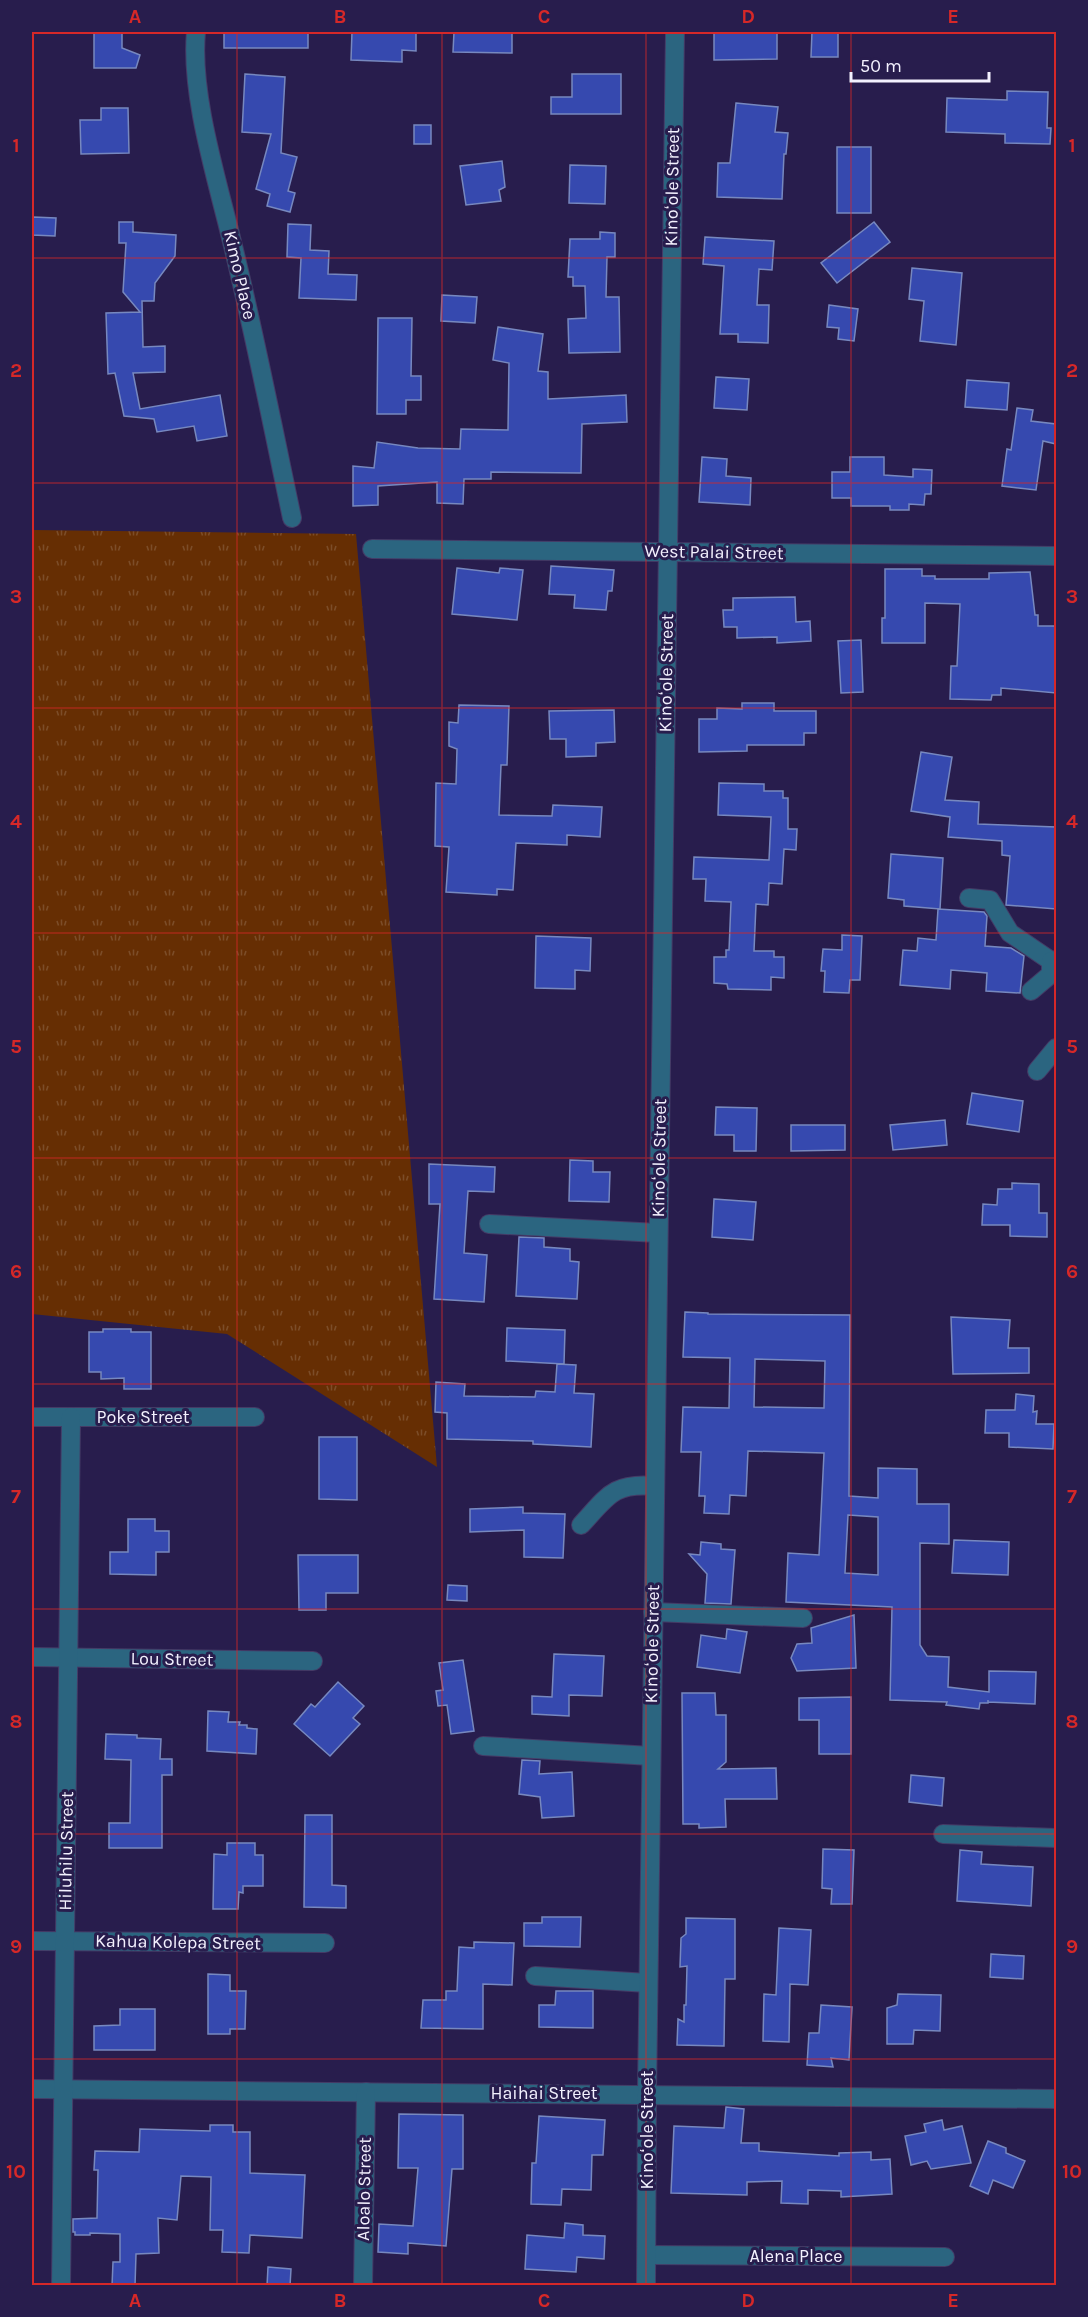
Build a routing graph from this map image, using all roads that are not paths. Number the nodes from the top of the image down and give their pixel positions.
1 (196, 32) edge
2 (675, 32) edge
3 (292, 518) dead end
4 (372, 549) dead end
5 (667, 552) junction
6 (1056, 556) edge
7 (969, 898) dead end
8 (1054, 960) edge
9 (1030, 991) dead end
10 (1056, 1048) edge
11 (1036, 1071) dead end
12 (489, 1224) dead end
13 (658, 1233) junction
14 (32, 1417) edge
15 (71, 1417) junction
16 (255, 1417) dead end
17 (654, 1486) junction
18 (581, 1525) dead end
19 (653, 1612) junction
20 (802, 1618) dead end
21 (32, 1657) edge
22 (68, 1657) junction
23 (314, 1661) dead end
24 (483, 1746) dead end
25 (651, 1756) junction
26 (944, 1834) dead end
27 (1056, 1838) edge
28 (32, 1941) edge
29 (65, 1941) junction
30 (325, 1943) dead end
31 (535, 1976) dead end
32 (648, 1983) junction
33 (32, 2089) edge
34 (64, 2090) junction
35 (366, 2092) junction
36 (646, 2094) junction
37 (1056, 2099) edge
38 (647, 2255) junction
39 (945, 2257) dead end
40 (61, 2286) edge
41 (363, 2286) edge
42 (646, 2286) edge

1 - 3 street, Kimo Place
2 - 5 street, Kinoʻole Street
4 - 5 street, West Palai Street
5 - 6 street, West Palai Street
5 - 13 street, Kinoʻole Street
7 - 8 street
8 - 9 street
10 - 11 street
12 - 13 street
13 - 17 street, Kinoʻole Street
14 - 15 street, Poke Street
15 - 16 street, Poke Street
15 - 22 street, Hiluhilu Street
17 - 18 street
17 - 19 street, Kinoʻole Street
19 - 20 street
19 - 25 street, Kinoʻole Street
21 - 22 street, Lou Street
22 - 23 street, Lou Street
22 - 29 street, Hiluhilu Street
24 - 25 street
25 - 32 street, Kinoʻole Street
26 - 27 street
28 - 29 street, Kahua Kolepa Street
29 - 30 street, Kahua Kolepa Street
29 - 34 street, Hiluhilu Street
31 - 32 street
32 - 36 street, Kinoʻole Street
33 - 34 street, Haihai Street
34 - 35 street, Haihai Street
34 - 40 street, Hiluhilu Street
35 - 36 street, Haihai Street
35 - 41 street, Aloalo Street
36 - 37 street, Haihai Street
36 - 38 street, Kinoʻole Street
38 - 39 street, Alena Place
38 - 42 street, Kinoʻole Street

